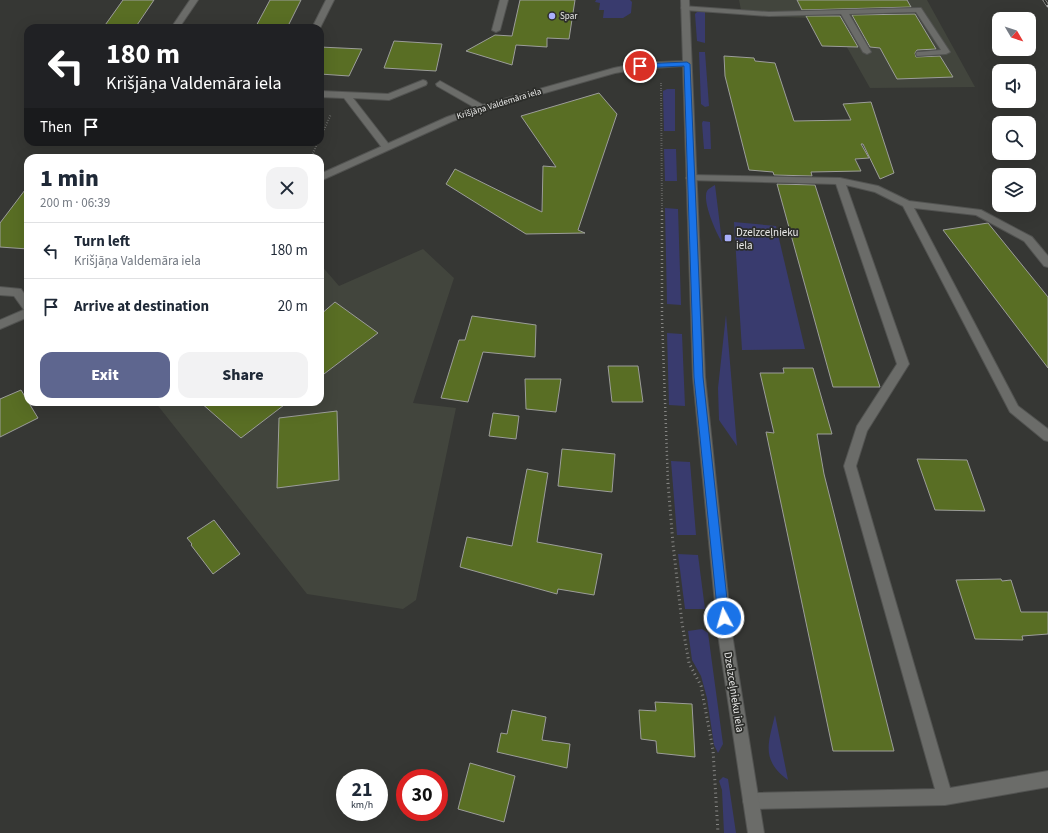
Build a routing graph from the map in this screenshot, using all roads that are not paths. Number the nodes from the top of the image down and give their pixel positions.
1 (194, 0) edge
2 (330, 0) edge
3 (504, 0) edge
4 (685, 4) edge
5 (844, 12) junction
6 (178, 24) edge
7 (318, 24) edge
8 (496, 30) dead end
9 (868, 52) dead end
10 (920, 54) dead end
11 (687, 64) junction
12 (423, 83) dead end
13 (440, 84) dead end
14 (324, 94) edge
15 (346, 95) junction
16 (482, 108) junction
17 (386, 147) junction
18 (324, 176) edge
19 (691, 178) junction
20 (840, 181) junction
21 (907, 204) junction
22 (1048, 263) edge
23 (0, 291) edge
24 (24, 302) edge
25 (24, 314) edge
26 (0, 325) edge
27 (1048, 436) edge
28 (1048, 779) edge
29 (945, 797) junction
30 (751, 801) junction
31 (756, 833) edge

1 - 6 street
2 - 7 street
3 - 8 street
4 - 5 street
4 - 11 street, Dzelzceļnieku iela
5 - 9 street
5 - 10 street
11 - 16 street, Krišjāņa Valdemāra iela
11 - 19 street, Dzelzceļnieku iela
12 - 15 street
13 - 16 street
14 - 15 street
15 - 17 street
16 - 17 street, Krišjāņa Valdemāra iela
17 - 18 street, Krišjāņa Valdemāra iela
19 - 20 street
19 - 30 street, Dzelzceļnieku iela
20 - 21 street
20 - 29 street
21 - 22 street
21 - 27 street
23 - 24 street
25 - 26 street
28 - 29 street
29 - 30 street
30 - 31 street, Dzelzceļnieku iela

